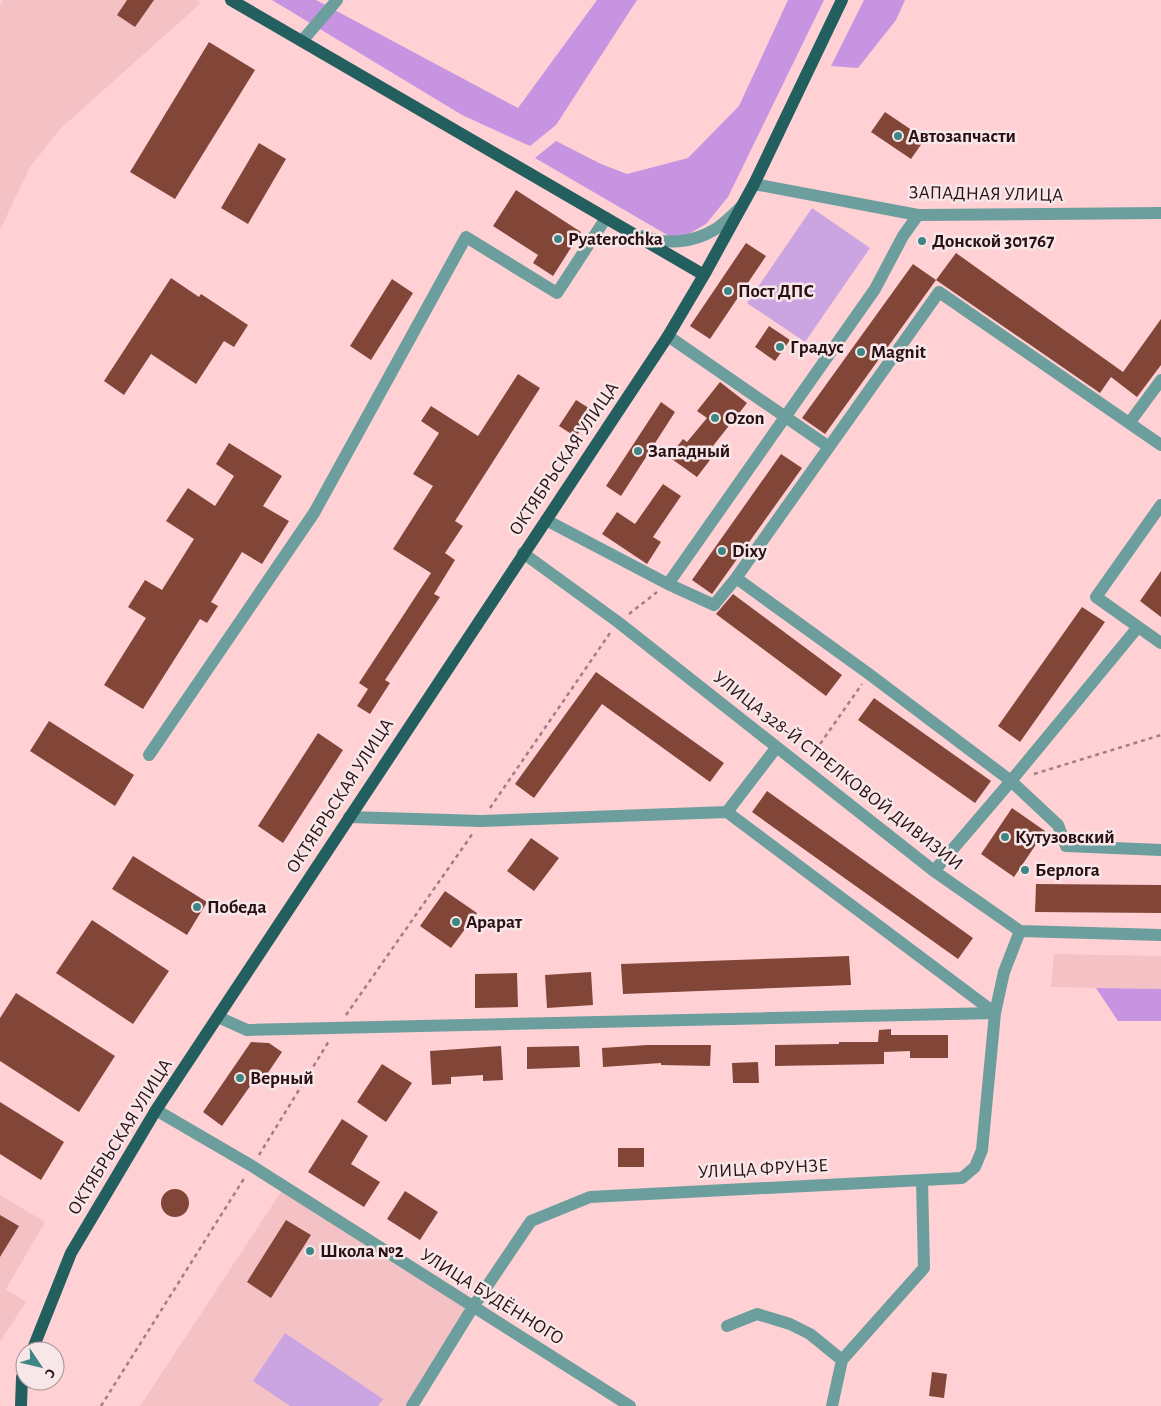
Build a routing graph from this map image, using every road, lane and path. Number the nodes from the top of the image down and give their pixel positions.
1 (231, 0) edge
2 (338, 0) edge
3 (842, 0) edge
4 (302, 41) junction
5 (754, 184) junction
6 (741, 207) junction
7 (1161, 213) edge
8 (918, 215) junction
9 (606, 218) junction
10 (622, 228) junction
11 (704, 275) junction
12 (668, 336) junction
13 (1161, 380) edge
14 (786, 418) junction
15 (1130, 422) junction
16 (1161, 445) edge
17 (829, 447) junction
18 (1161, 505) edge
19 (546, 520) junction
20 (524, 553) junction
21 (736, 578) junction
22 (668, 584) junction
23 (618, 622) junction
24 (1138, 627) junction
25 (1161, 643) edge
26 (869, 674) junction
27 (1161, 735) edge
28 (776, 748) junction
29 (149, 755) dead end
30 (803, 769) junction
31 (1011, 781) junction
32 (727, 812) junction
33 (349, 817) junction
34 (481, 821) junction
35 (1161, 850) edge
36 (934, 872) junction
37 (1020, 931) junction
38 (1161, 935) edge
39 (995, 1013) junction
40 (218, 1017) junction
41 (336, 1029) junction
42 (156, 1110) junction
43 (252, 1166) junction
44 (922, 1180) junction
45 (473, 1307) junction
46 (727, 1326) dead end
47 (36, 1341) edge
48 (842, 1360) junction
49 (22, 1391) edge
50 (21, 1406) edge
51 (102, 1406) edge
52 (412, 1406) edge
53 (630, 1406) edge
54 (832, 1406) edge

1 - 4 main road
2 - 4 street
3 - 5 main road, ОКТЯБРЬСКАЯ УЛИЦА
4 - 9 main road
5 - 6 main road, ОКТЯБРЬСКАЯ УЛИЦА
5 - 8 street, ЗАПАДНАЯ УЛИЦА
6 - 10 street
6 - 11 main road, ОКТЯБРЬСКАЯ УЛИЦА
7 - 8 street, ЗАПАДНАЯ УЛИЦА
8 - 14 street
9 - 10 main road
9 - 29 street
10 - 11 main road
11 - 12 main road, ОКТЯБРЬСКАЯ УЛИЦА
12 - 14 street
12 - 19 main road, ОКТЯБРЬСКАЯ УЛИЦА
13 - 15 street
14 - 17 street
14 - 22 street
15 - 16 street
15 - 17 street
17 - 21 street
18 - 24 street
19 - 20 main road, ОКТЯБРЬСКАЯ УЛИЦА
19 - 22 street
20 - 23 street, УЛИЦА 328-Й СТРЕЛКОВОЙ ДИВИЗИИ
20 - 33 main road, ОКТЯБРЬСКАЯ УЛИЦА
21 - 22 street
21 - 26 street
22 - 23 path
23 - 28 street, УЛИЦА 328-Й СТРЕЛКОВОЙ ДИВИЗИИ
23 - 34 path
24 - 25 street
24 - 31 street
26 - 30 path
26 - 31 street
27 - 31 path
28 - 30 street, УЛИЦА 328-Й СТРЕЛКОВОЙ ДИВИЗИИ
28 - 32 street
30 - 36 street, УЛИЦА 328-Й СТРЕЛКОВОЙ ДИВИЗИИ
31 - 35 street
31 - 36 street
32 - 34 street
32 - 39 street
33 - 34 street
33 - 40 main road, ОКТЯБРЬСКАЯ УЛИЦА
34 - 41 path
36 - 37 street, УЛИЦА 328-Й СТРЕЛКОВОЙ ДИВИЗИИ
37 - 38 street
37 - 39 street, УЛИЦА ФРУНЗЕ
39 - 41 street
39 - 44 street, УЛИЦА ФРУНЗЕ
40 - 41 street
40 - 42 main road, ОКТЯБРЬСКАЯ УЛИЦА
41 - 43 path
42 - 43 street, УЛИЦА БУДЁННОГО
42 - 47 main road, ОКТЯБРЬСКАЯ УЛИЦА
43 - 45 street, УЛИЦА БУДЁННОГО
43 - 51 path
44 - 45 street, УЛИЦА ФРУНЗЕ
44 - 48 street
45 - 52 street, УЛИЦА ФРУНЗЕ
45 - 53 street, УЛИЦА БУДЁННОГО
46 - 48 street
48 - 54 street
49 - 50 main road

